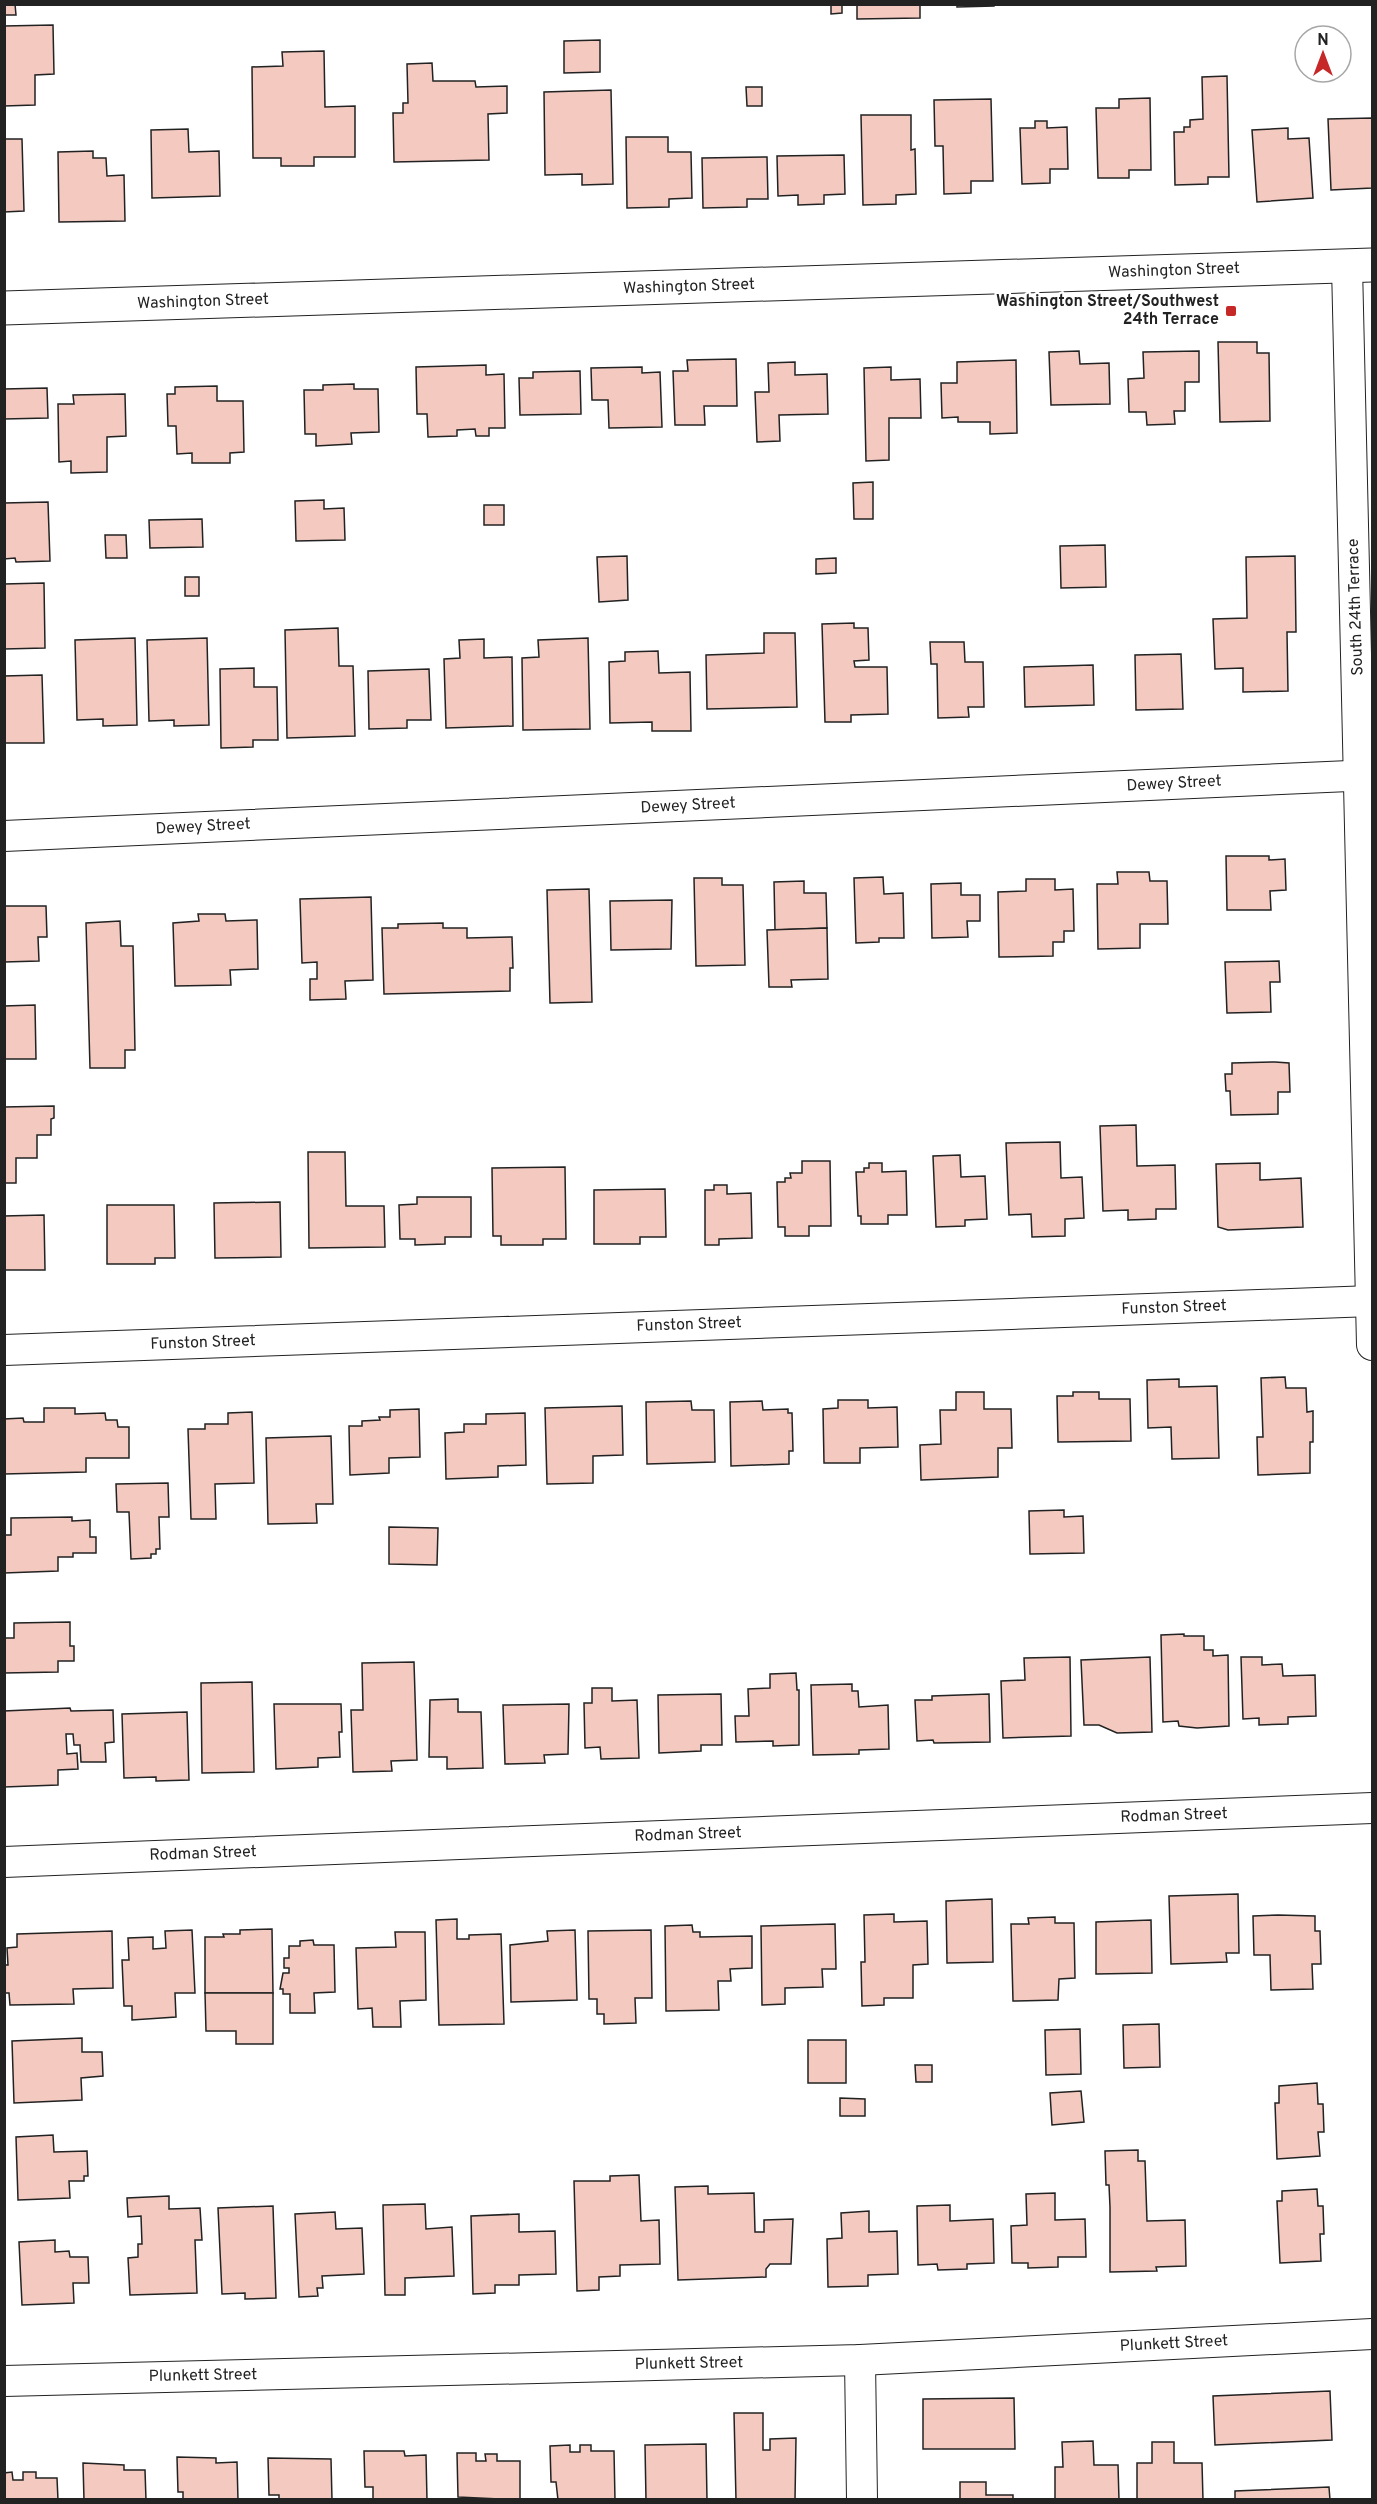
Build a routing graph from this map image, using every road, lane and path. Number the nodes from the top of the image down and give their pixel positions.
1 (1360, 265) edge
2 (4, 308) edge
3 (1366, 776) edge
4 (4, 836) edge
5 (1371, 1301) edge
6 (1372, 1345) edge
7 (4, 1350) edge
8 (1372, 1808) edge
9 (4, 1862) edge
10 (1372, 2334) edge
11 (860, 2360) junction
12 (4, 2381) edge
13 (862, 2499) edge

1 - 2 street, Washington Street
1 - 3 street, South 24th Terrace
3 - 4 street, Dewey Street
3 - 5 street, South 24th Terrace
5 - 6 street, South 24th Terrace
5 - 7 street, Funston Street
8 - 9 street, Rodman Street
10 - 11 street, Plunkett Street
11 - 12 street, Plunkett Street
11 - 13 street

